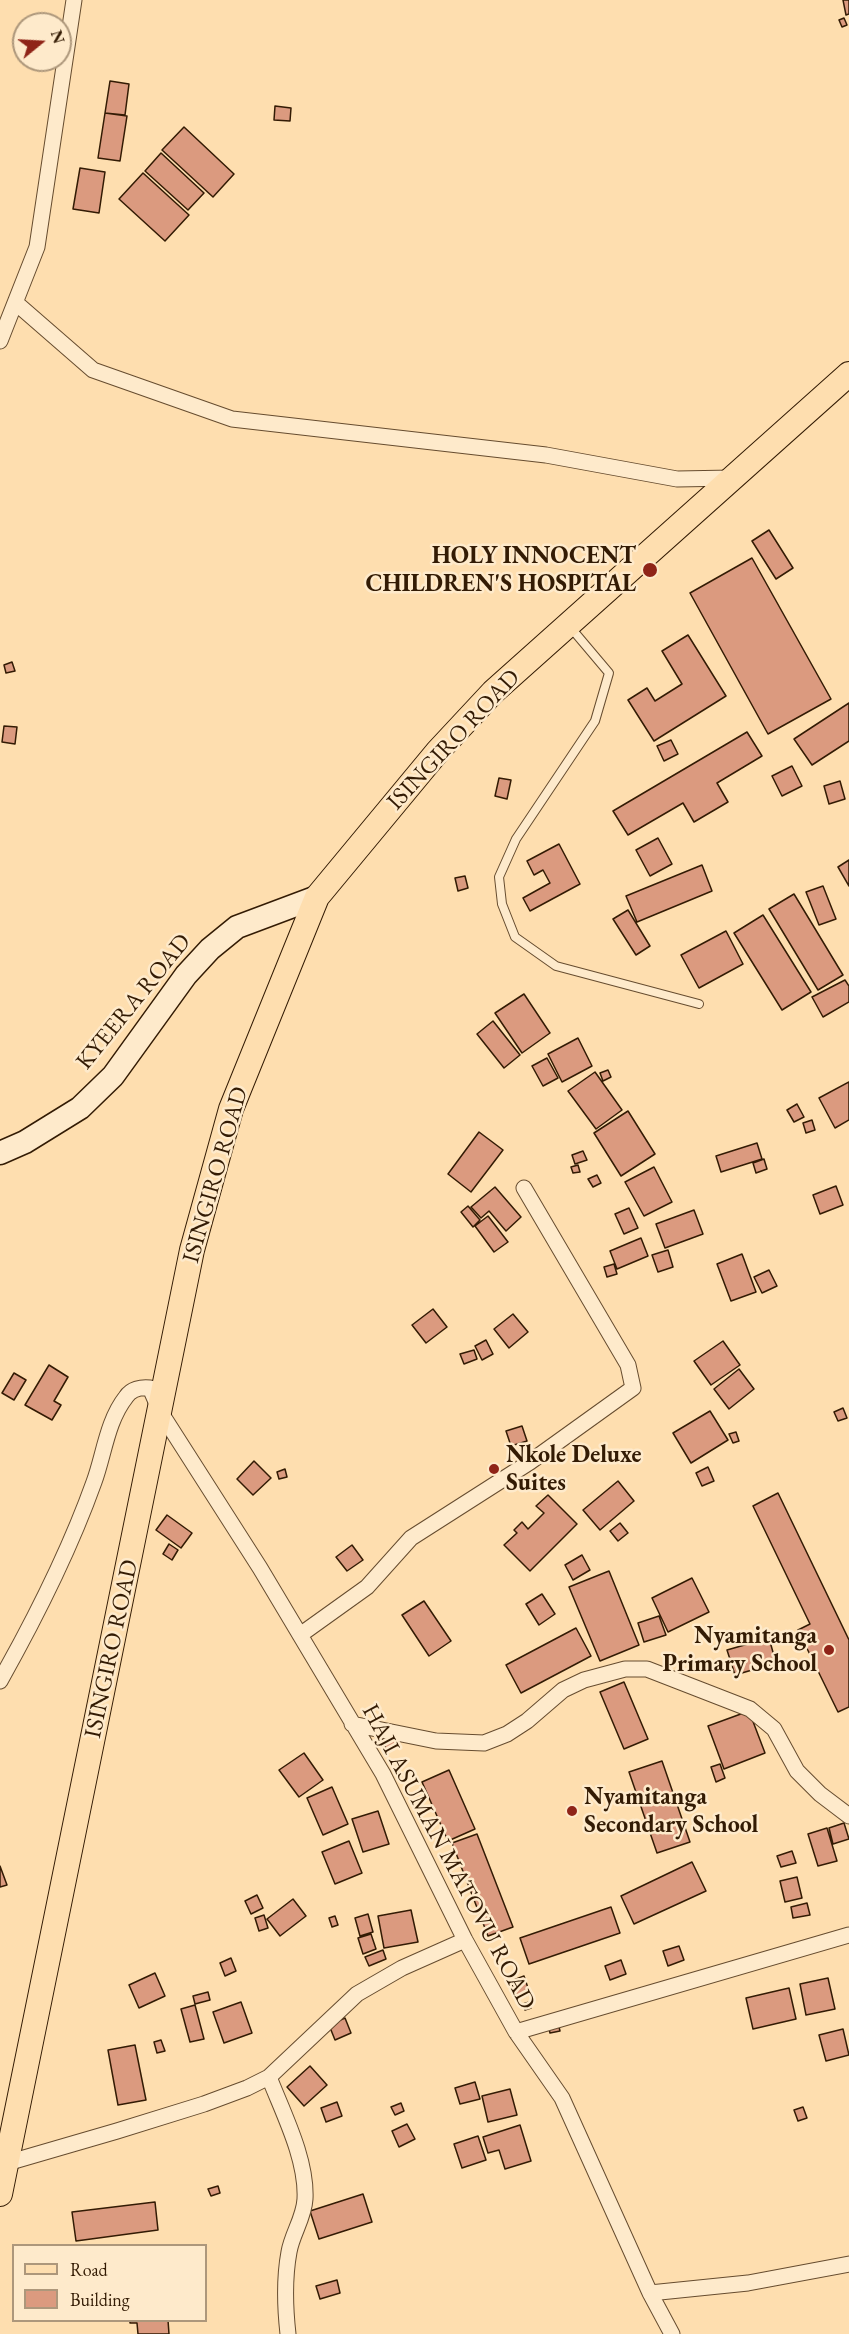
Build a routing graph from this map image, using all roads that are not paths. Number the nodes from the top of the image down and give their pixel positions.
1 (74, 0) edge
2 (16, 303) junction
3 (0, 341) edge
4 (849, 374) edge
5 (732, 478) junction
6 (568, 625) junction
7 (317, 897) junction
8 (699, 1004) dead end
9 (0, 1154) edge
10 (524, 1188) dead end
11 (161, 1413) junction
12 (300, 1635) junction
13 (0, 1681) edge
14 (352, 1724) junction
15 (849, 1816) edge
16 (849, 1935) edge
17 (465, 1940) junction
18 (516, 2032) junction
19 (269, 2076) junction
20 (7, 2163) junction
21 (0, 2194) edge
22 (849, 2264) edge
23 (650, 2293) junction
24 (288, 2334) edge
25 (672, 2334) edge

1 - 2 street
2 - 3 street
2 - 5 street
4 - 5 main road, ISINGIRO ROAD
5 - 6 main road, ISINGIRO ROAD
6 - 7 main road, ISINGIRO ROAD
6 - 8 lane
7 - 9 main road, KYEERA ROAD
7 - 11 main road, ISINGIRO ROAD
10 - 12 street
11 - 12 street, HAJI ASUMAN MATOVU ROAD
11 - 13 street, HAJI ASUMAN MATOVU ROAD
11 - 20 main road, ISINGIRO ROAD
12 - 14 street, HAJI ASUMAN MATOVU ROAD
14 - 15 street
14 - 17 street, HAJI ASUMAN MATOVU ROAD
16 - 18 street
17 - 18 street, HAJI ASUMAN MATOVU ROAD
17 - 19 street
18 - 23 street, HAJI ASUMAN MATOVU ROAD
19 - 20 street
19 - 24 street
20 - 21 main road, ISINGIRO ROAD
22 - 23 street
23 - 25 street, HAJI ASUMAN MATOVU ROAD

